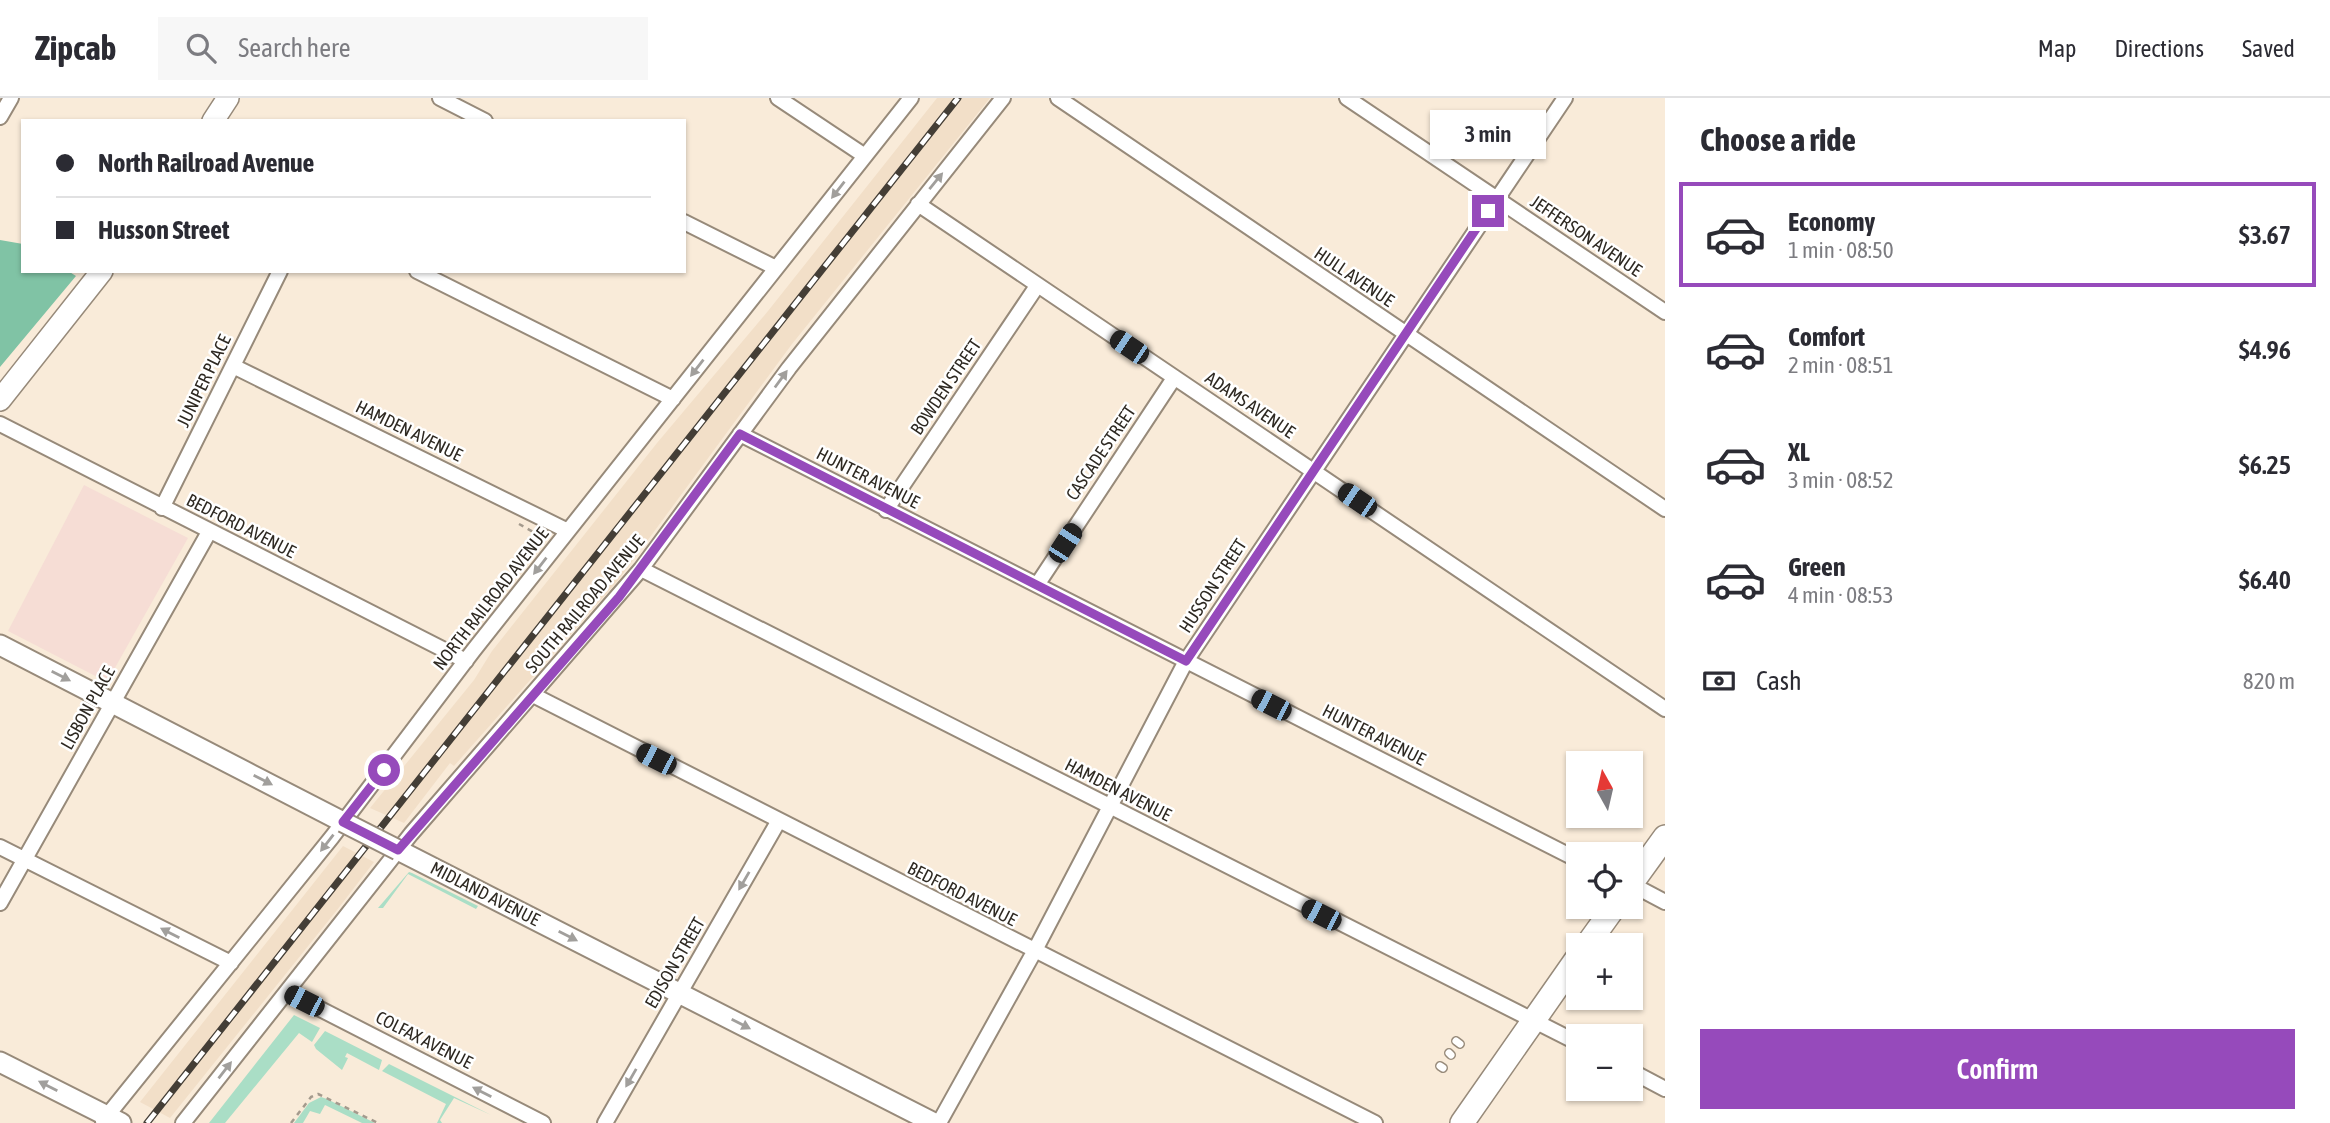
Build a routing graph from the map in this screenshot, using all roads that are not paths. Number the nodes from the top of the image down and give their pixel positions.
1 (11, 98) edge
2 (228, 98) edge
3 (440, 98) edge
4 (778, 98) edge
5 (911, 98) edge
6 (1003, 98) edge
7 (1058, 98) edge
8 (1347, 98) edge
9 (1565, 98) edge
10 (0, 117) edge
11 (214, 119) edge
12 (481, 119) edge
13 (865, 156) junction
14 (1496, 200) junction
15 (918, 204) junction
16 (686, 223) edge
17 (776, 268) junction
18 (100, 273) edge
19 (279, 273) edge
20 (421, 273) edge
21 (1037, 286) junction
22 (1665, 312) edge
23 (1405, 335) junction
24 (233, 366) junction
25 (1174, 378) junction
26 (673, 399) junction
27 (0, 400) edge
28 (0, 424) edge
29 (740, 434) junction
30 (1312, 470) junction
31 (162, 508) junction
32 (1665, 509) edge
33 (886, 510) junction
34 (568, 531) junction
35 (209, 532) junction
36 (641, 569) junction
37 (1037, 584) junction
38 (0, 645) edge
39 (466, 661) junction
40 (1186, 661) junction
41 (533, 695) junction
42 (113, 703) junction
43 (1665, 709) edge
44 (1109, 807) junction
45 (343, 822) junction
46 (778, 822) junction
47 (1665, 837) edge
48 (0, 847) edge
49 (398, 850) junction
50 (1566, 854) edge
51 (25, 860) junction
52 (1643, 867) edge
53 (1643, 890) edge
54 (1665, 902) edge
55 (0, 903) edge
56 (1034, 952) junction
57 (231, 963) junction
58 (1566, 973) edge
59 (287, 992) junction
60 (680, 993) junction
61 (1532, 1020) junction
62 (1566, 1037) edge
63 (0, 1062) edge
64 (1643, 1077) edge
65 (1665, 1088) edge
66 (111, 1121) edge
67 (183, 1123) edge
68 (543, 1123) edge
69 (605, 1123) edge
70 (936, 1123) edge
71 (1375, 1123) edge
72 (1462, 1123) edge

1 - 10 street
2 - 11 main road
3 - 12 street
4 - 13 street
5 - 13 street, NORTH RAILROAD AVENUE
15 -> 6 street, SOUTH RAILROAD AVENUE
7 - 23 street, HULL AVENUE
8 - 14 street, JEFFERSON AVENUE
9 - 14 street, HUSSON STREET
13 -> 17 street, NORTH RAILROAD AVENUE
14 - 22 street, JEFFERSON AVENUE
14 - 23 street, HUSSON STREET
15 - 21 street, ADAMS AVENUE
29 -> 15 street, SOUTH RAILROAD AVENUE
16 - 17 street
17 -> 26 street, NORTH RAILROAD AVENUE
18 - 27 main road
19 - 24 street, JUNIPER PLACE
20 - 26 street
21 - 25 street, ADAMS AVENUE
21 - 33 street, BOWDEN STREET
23 - 30 street, HUSSON STREET
23 - 32 street, HULL AVENUE
24 - 31 street, JUNIPER PLACE
24 - 34 street, HAMDEN AVENUE
25 - 30 street, ADAMS AVENUE
25 - 37 street, CASCADE STREET
26 - 34 street, NORTH RAILROAD AVENUE
28 - 31 street, BEDFORD AVENUE
29 - 33 street, HUNTER AVENUE
29 - 36 street, SOUTH RAILROAD AVENUE
30 - 40 street, HUSSON STREET
30 - 43 street, ADAMS AVENUE
31 - 35 street, BEDFORD AVENUE
33 - 37 street, HUNTER AVENUE
34 -> 39 street, NORTH RAILROAD AVENUE
35 - 39 street, BEDFORD AVENUE
35 - 42 street, LISBON PLACE
36 - 41 street, SOUTH RAILROAD AVENUE
36 - 44 street, HAMDEN AVENUE
37 - 40 street, HUNTER AVENUE
38 -> 42 street, MIDLAND AVENUE
39 - 45 street, NORTH RAILROAD AVENUE
40 - 44 street, HUSSON STREET
40 - 50 street, HUNTER AVENUE
41 - 46 street, BEDFORD AVENUE
41 - 49 street, SOUTH RAILROAD AVENUE
42 -> 45 street, MIDLAND AVENUE
42 - 51 street, LISBON PLACE
44 - 56 street, HUSSON STREET
44 - 61 street, HAMDEN AVENUE
45 - 49 street, MIDLAND AVENUE, bridge
45 -> 57 street, NORTH RAILROAD AVENUE
46 - 56 street, BEDFORD AVENUE
46 -> 60 street, EDISON STREET
47 - 52 main road
48 - 51 street
49 - 59 street, SOUTH RAILROAD AVENUE
49 -> 60 street, MIDLAND AVENUE
51 - 55 street, LISBON PLACE
57 -> 51 street
53 - 54 street
56 - 70 street, HUSSON STREET
56 - 71 street, BEDFORD AVENUE
57 - 66 street, NORTH RAILROAD AVENUE
58 - 61 main road
67 -> 59 street, SOUTH RAILROAD AVENUE
68 -> 59 street, COLFAX AVENUE
60 -> 69 street, EDISON STREET
60 -> 70 street, MIDLAND AVENUE
61 - 62 street, HAMDEN AVENUE
61 - 72 main road
66 -> 63 street
64 - 65 street

